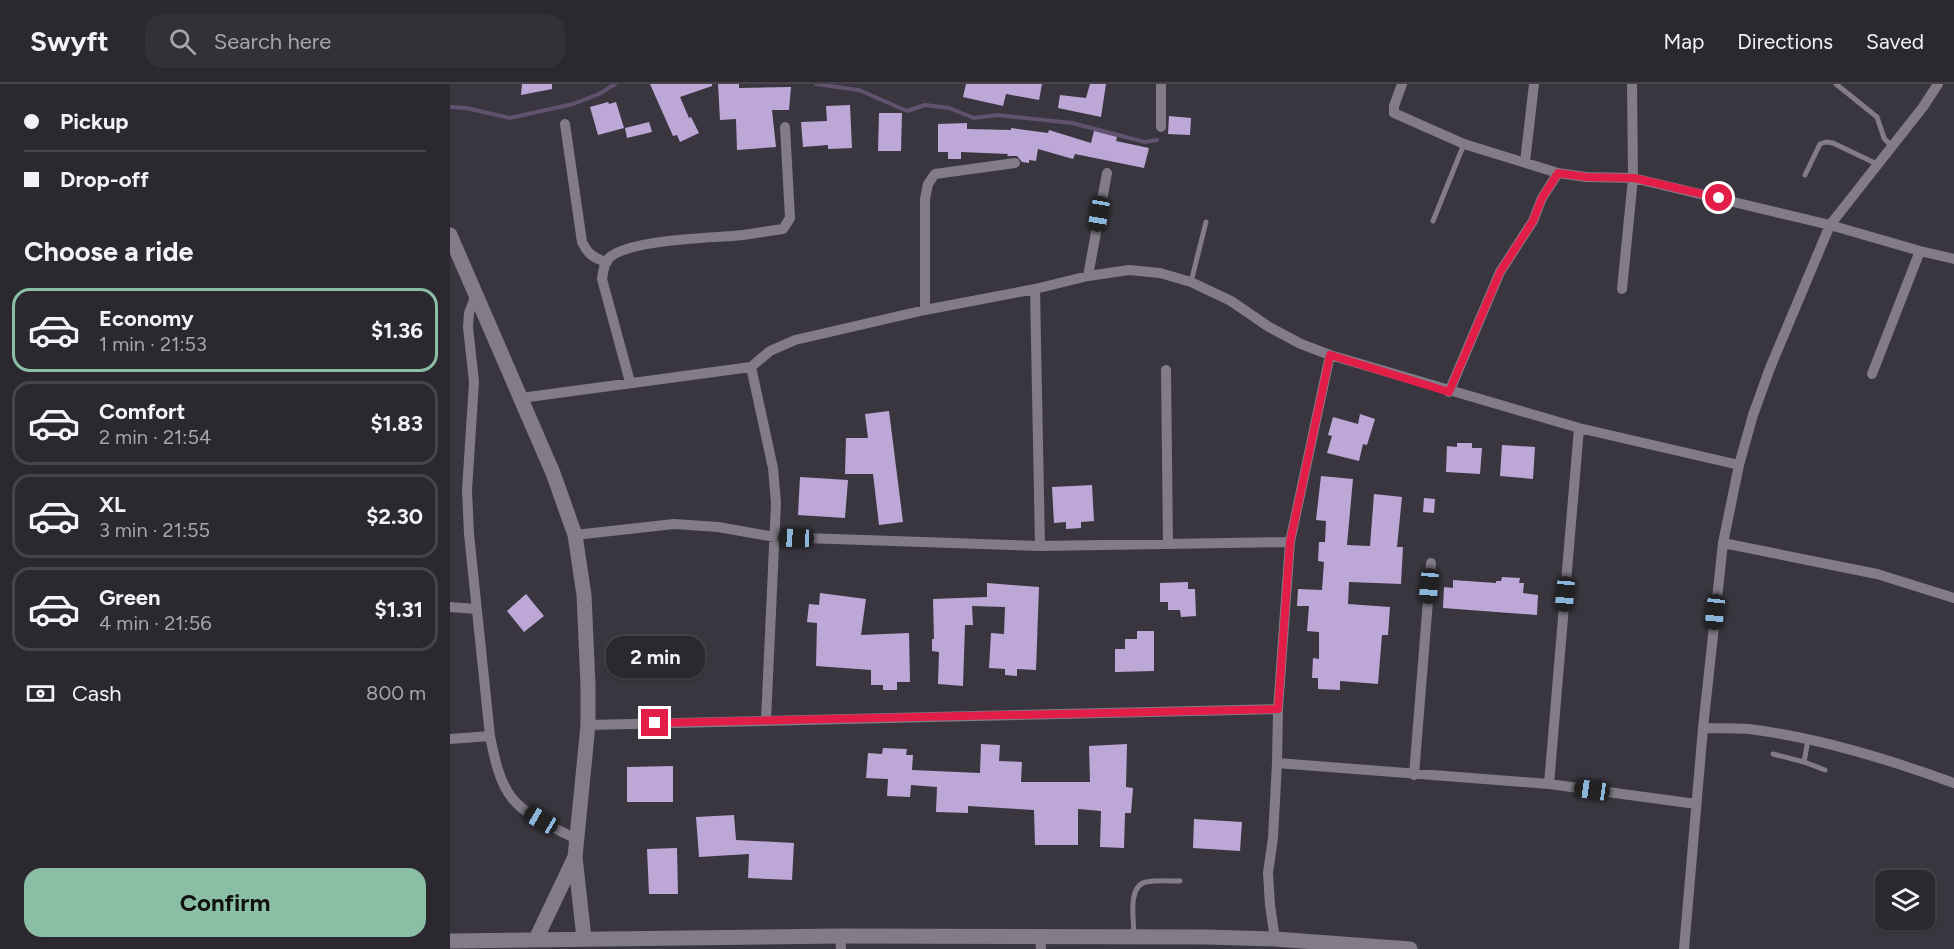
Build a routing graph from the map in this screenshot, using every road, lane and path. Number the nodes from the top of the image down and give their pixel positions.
1 (1161, 84) edge
2 (1402, 84) edge
3 (1534, 84) edge
4 (1632, 84) edge
5 (1836, 84) edge
6 (1938, 84) edge
7 (565, 124) dead end
8 (785, 126) dead end
9 (1161, 127) dead end
10 (1464, 144) junction
11 (1891, 146) junction
12 (1525, 162) junction
13 (1015, 164) dead end
14 (1877, 164) junction
15 (1107, 173) dead end
16 (1558, 173) junction
17 (1805, 175) dead end
18 (1634, 178) junction
19 (1433, 221) dead end
20 (1206, 222) dead end
21 (1830, 225) junction
22 (450, 235) edge
23 (1920, 251) junction
24 (1954, 259) edge
25 (607, 262) junction
26 (1088, 276) junction
27 (1191, 282) junction
28 (1035, 289) junction
29 (1622, 290) dead end
30 (476, 296) junction
31 (925, 310) junction
32 (1330, 355) junction
33 (751, 367) junction
34 (1166, 369) dead end
35 (1872, 374) dead end
36 (630, 382) junction
37 (1449, 392) junction
38 (521, 398) junction
39 (1579, 428) junction
40 (1739, 465) junction
41 (575, 536) junction
42 (775, 537) junction
43 (1290, 542) junction
44 (1723, 543) junction
45 (1168, 544) junction
46 (1040, 546) junction
47 (1431, 563) dead end
48 (1954, 597) edge
49 (450, 607) edge
50 (476, 609) junction
51 (1278, 709) junction
52 (766, 720) junction
53 (588, 725) junction
54 (1703, 728) junction
55 (490, 736) junction
56 (450, 739) edge
57 (1808, 739) junction
58 (1773, 754) dead end
59 (1804, 762) junction
60 (1277, 763) junction
61 (1825, 770) dead end
62 (1414, 775) junction
63 (1954, 783) edge
64 (1550, 784) junction
65 (1696, 804) junction
66 (576, 840) junction
67 (575, 857) junction
68 (1180, 880) dead end
69 (1134, 937) junction
70 (584, 938) junction
71 (537, 939) junction
72 (1275, 939) junction
73 (450, 941) edge
74 (840, 943) edge
75 (1041, 943) edge
76 (1207, 943) edge
77 (1350, 947) edge
78 (1410, 949) edge
79 (1684, 949) edge

1 - 9 street
2 - 10 street
3 - 12 street
4 - 18 street
5 - 11 lane
6 - 11 street
7 - 25 street
8 - 25 street
10 - 12 street
10 - 19 lane
11 - 14 street
12 - 16 street
13 - 31 street
14 - 17 lane
14 - 21 street
15 - 26 street
16 - 18 street
16 - 37 street
18 - 21 street
18 - 29 street
20 - 27 lane
21 - 23 street
21 - 40 street
22 - 30 street
23 - 24 street
23 - 35 street
25 - 36 street
26 - 27 street
26 - 28 street
27 - 32 street
28 - 31 street
28 - 46 street
30 - 38 street
30 - 50 street
31 - 33 street
32 - 37 street
32 - 43 street
33 - 36 street
33 - 42 street
34 - 45 street
36 - 38 street
37 - 39 street
38 - 41 street
39 - 40 street
39 - 64 street
40 - 44 street
41 - 42 street
41 - 53 street
42 - 46 street
42 - 52 street
43 - 45 street
43 - 51 street
44 - 48 street
44 - 54 street
45 - 46 street
47 - 62 street
49 - 50 street
50 - 55 street
51 - 52 street
51 - 60 street
52 - 53 street
53 - 66 street
54 - 57 street
54 - 65 street
55 - 56 street
55 - 66 street
57 - 59 lane
57 - 63 street
58 - 59 lane
59 - 61 lane
60 - 62 street
60 - 72 street
62 - 64 street
64 - 65 street
65 - 79 street
66 - 67 street
67 - 70 street
67 - 71 street
68 - 69 lane
69 - 75 street
69 - 76 street
70 - 71 street
70 - 74 street
71 - 73 street
72 - 76 street
72 - 77 street
74 - 75 street
77 - 78 street

